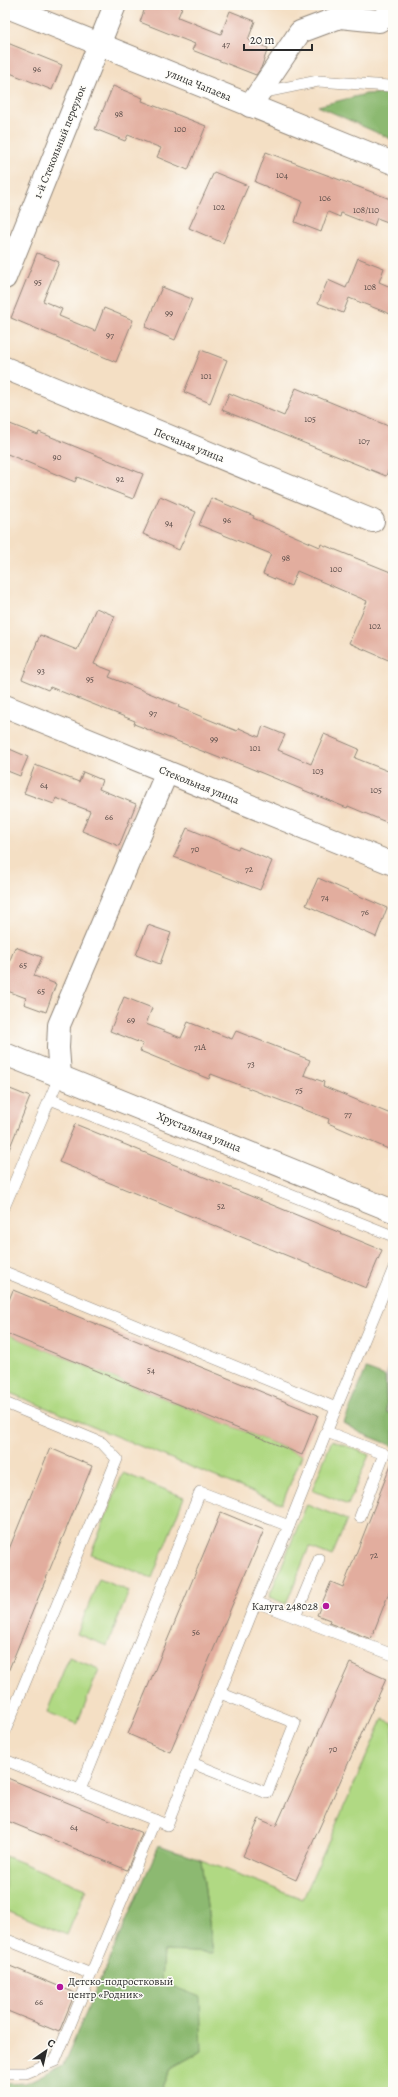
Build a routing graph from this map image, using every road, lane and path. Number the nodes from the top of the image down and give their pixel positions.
1 (114, 5) edge
2 (5, 6) edge
3 (393, 11) edge
4 (98, 45) junction
5 (393, 88) edge
6 (254, 100) junction
7 (393, 163) edge
8 (5, 278) edge
9 (5, 368) edge
10 (373, 521) dead end
11 (5, 706) edge
12 (167, 772) junction
13 (393, 864) edge
14 (5, 1054) edge
15 (60, 1075) junction
16 (50, 1099) junction
17 (5, 1205) edge
18 (393, 1211) edge
19 (393, 1236) edge
20 (393, 1270) edge
21 (5, 1272) edge
22 (5, 1404) edge
23 (336, 1408) junction
24 (327, 1432) junction
25 (360, 1517) dead end
26 (289, 1526) junction
27 (319, 1559) dead end
28 (256, 1602) junction
29 (296, 1617) junction
30 (393, 1655) edge
31 (220, 1693) junction
32 (5, 1731) edge
33 (5, 1760) edge
34 (192, 1763) junction
35 (80, 1790) junction
36 (155, 1820) junction
37 (5, 1939) edge
38 (90, 1974) junction
39 (5, 2073) edge

1 - 4 street, 1-й Стекольный переулок
2 - 4 street, улица Чапаева
3 - 6 street
4 - 6 street, улица Чапаева
4 - 8 street, 1-й Стекольный переулок
5 - 6 lane
6 - 7 street, улица Чапаева
9 - 10 street, Песчаная улица
11 - 12 street, Стекольная улица
12 - 13 street, Стекольная улица
12 - 15 street
14 - 15 street, Хрустальная улица
15 - 16 lane
15 - 18 street, Хрустальная улица
16 - 17 lane
16 - 19 lane
20 - 23 lane
21 - 23 lane
22 - 32 lane
23 - 24 lane
24 - 25 lane
24 - 26 lane
26 - 28 lane
26 - 35 lane
27 - 29 lane
28 - 29 lane
28 - 31 lane
29 - 30 lane
31 - 34 lane
31 - 34 lane
33 - 35 lane
34 - 36 lane
35 - 36 lane
36 - 38 lane
37 - 38 lane
38 - 39 lane

